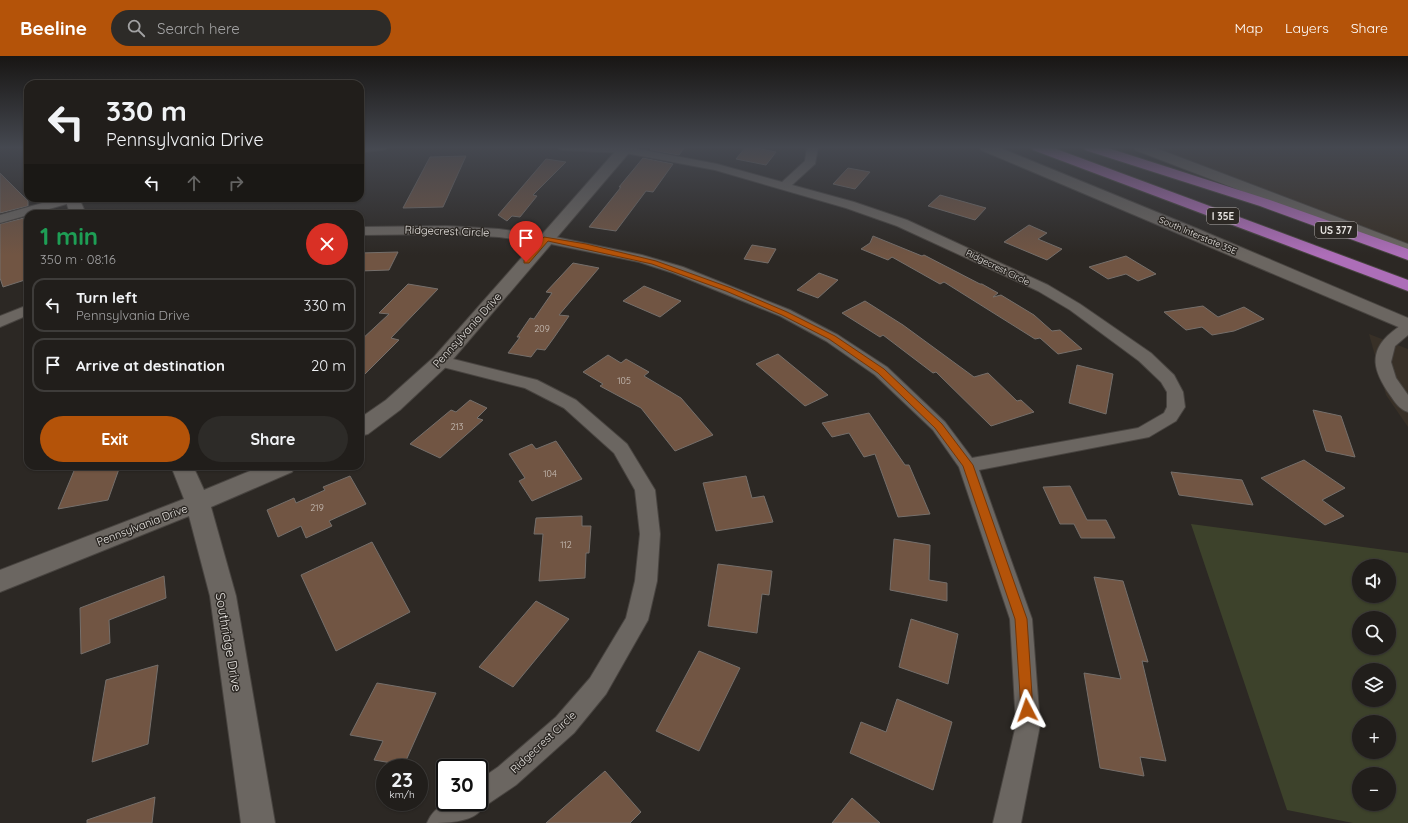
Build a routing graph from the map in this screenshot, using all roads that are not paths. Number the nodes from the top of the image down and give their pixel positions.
1 (596, 183) edge
2 (777, 183) edge
3 (787, 183) edge
4 (1072, 183) edge
5 (1133, 183) edge
6 (1177, 183) edge
7 (1199, 183) edge
8 (1233, 183) edge
9 (785, 185) junction
10 (58, 202) edge
11 (31, 210) edge
12 (24, 212) edge
13 (0, 219) edge
14 (364, 231) edge
15 (546, 239) junction
16 (1408, 250) edge
17 (1408, 255) edge
18 (1408, 269) edge
19 (1408, 286) edge
20 (24, 311) edge
21 (0, 322) edge
22 (1408, 326) edge
23 (441, 361) junction
24 (1408, 406) edge
25 (364, 426) edge
26 (968, 465) junction
27 (184, 470) edge
28 (275, 470) edge
29 (198, 503) junction
30 (0, 581) edge
31 (488, 790) edge
32 (458, 811) edge
33 (258, 823) edge
34 (441, 823) edge
35 (1007, 823) edge

1 - 15 street, Pennsylvania Drive
2 - 9 street, Ridgecrest Circle
3 - 9 street
4 - 22 street, South Interstate 35E
5 - 19 highway, I 35E
6 - 18 highway, I 35E
7 - 17 highway, US 377
8 - 16 street
9 - 26 street, Ridgecrest Circle
10 - 11 street
12 - 13 street
14 - 15 street, Ridgecrest Circle
15 - 23 street, Pennsylvania Drive
15 - 26 street, Ridgecrest Circle
20 - 21 street
22 - 24 street
23 - 25 street, Pennsylvania Drive
23 - 31 street, Ridgecrest Circle
26 - 35 street, Ridgecrest Circle
27 - 29 street, Southridge Drive
28 - 29 street, Pennsylvania Drive
29 - 30 street, Pennsylvania Drive
29 - 33 street, Southridge Drive
32 - 34 street

